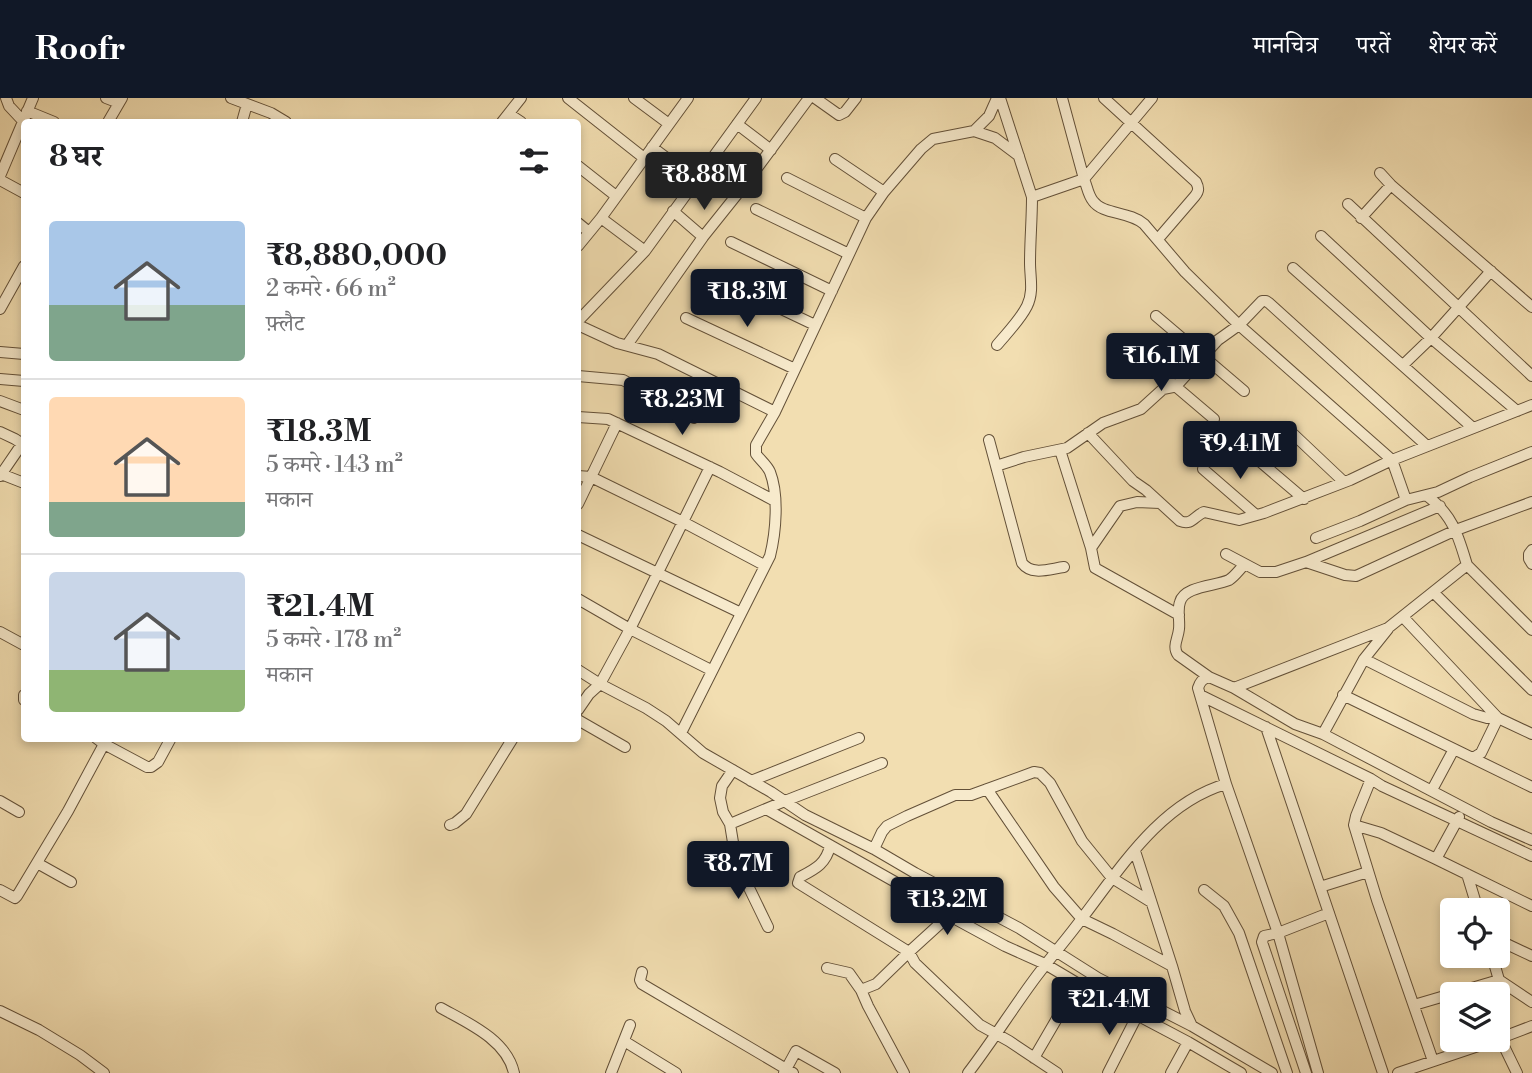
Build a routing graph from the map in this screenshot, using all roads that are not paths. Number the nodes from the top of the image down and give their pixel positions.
1 (6, 98) edge
2 (33, 98) edge
3 (106, 98) edge
4 (231, 98) edge
5 (521, 98) edge
6 (568, 98) edge
7 (634, 98) edge
8 (688, 98) edge
9 (756, 98) edge
10 (809, 98) edge
11 (815, 98) edge
12 (856, 98) edge
13 (998, 98) edge
14 (1062, 98) edge
15 (1104, 98) edge
16 (1152, 98) edge
17 (121, 101) edge
18 (247, 104) junction
19 (271, 113) junction
20 (25, 116) junction
21 (506, 118) edge
22 (24, 119) edge
23 (40, 119) edge
24 (110, 119) edge
25 (243, 119) edge
26 (265, 119) edge
27 (281, 119) edge
28 (1132, 122) junction
29 (669, 124) junction
30 (737, 124) junction
31 (21, 127) edge
32 (974, 131) junction
33 (14, 145) junction
34 (21, 148) edge
35 (652, 148) junction
36 (771, 150) junction
37 (1019, 156) junction
38 (644, 158) junction
39 (835, 159) dead end
40 (581, 168) edge
41 (1380, 173) dead end
42 (0, 178) edge
43 (787, 178) dead end
44 (1084, 179) junction
45 (696, 180) junction
46 (1391, 185) junction
47 (21, 191) edge
48 (884, 192) junction
49 (616, 197) junction
50 (1032, 197) junction
51 (1348, 204) dead end
52 (755, 209) dead end
53 (673, 211) junction
54 (601, 218) junction
55 (866, 218) junction
56 (1361, 218) junction
57 (581, 225) edge
58 (589, 232) junction
59 (1321, 236) dead end
60 (704, 237) junction
61 (1158, 239) junction
62 (581, 242) edge
63 (730, 242) dead end
64 (645, 251) junction
65 (849, 254) junction
66 (1293, 268) dead end
67 (21, 271) edge
68 (1491, 271) junction
69 (712, 276) dead end
70 (832, 291) junction
71 (1458, 307) junction
72 (1532, 307) edge
73 (0, 309) edge
74 (1156, 316) dead end
75 (686, 318) dead end
76 (581, 320) edge
77 (581, 325) edge
78 (815, 325) junction
79 (1239, 325) junction
80 (1431, 338) junction
81 (627, 345) junction
82 (997, 345) dead end
83 (1128, 346) dead end
84 (0, 352) edge
85 (21, 354) edge
86 (1204, 356) junction
87 (1402, 365) junction
88 (795, 369) junction
89 (581, 376) edge
90 (1532, 376) edge
91 (0, 379) edge
92 (21, 381) edge
93 (1176, 386) junction
94 (1244, 391) dead end
95 (2, 403) edge
96 (1532, 405) edge
97 (21, 409) edge
98 (1517, 411) junction
99 (775, 412) junction
100 (581, 416) edge
101 (694, 418) dead end
102 (1213, 419) dead end
103 (617, 424) junction
104 (1473, 428) junction
105 (1289, 430) dead end
106 (0, 432) edge
107 (1088, 433) junction
108 (989, 440) dead end
109 (21, 442) edge
110 (1427, 446) junction
111 (21, 447) edge
112 (1060, 450) junction
113 (1532, 452) edge
114 (1257, 459) dead end
115 (1392, 460) junction
116 (996, 466) junction
117 (710, 467) junction
118 (1203, 469) dead end
119 (1, 475) edge
120 (581, 476) edge
121 (591, 477) junction
122 (1344, 482) junction
123 (21, 483) edge
124 (1426, 495) junction
125 (581, 498) edge
126 (1304, 499) junction
127 (1406, 500) junction
128 (775, 501) junction
129 (1532, 502) edge
130 (1160, 503) junction
131 (1440, 506) junction
132 (1256, 515) junction
133 (683, 522) junction
134 (1456, 530) junction
135 (581, 536) edge
136 (1316, 538) dead end
137 (1091, 548) junction
138 (1532, 550) edge
139 (1226, 554) dead end
140 (1306, 562) junction
141 (1532, 564) edge
142 (764, 565) junction
143 (1244, 565) junction
144 (1467, 565) junction
145 (1064, 567) dead end
146 (658, 573) junction
147 (1434, 593) junction
148 (581, 601) edge
149 (741, 613) junction
150 (1179, 615) junction
151 (1403, 617) junction
152 (1388, 628) junction
153 (630, 629) junction
154 (1532, 631) edge
155 (0, 632) edge
156 (21, 643) edge
157 (1364, 659) junction
158 (711, 670) junction
159 (581, 672) edge
160 (1209, 677) junction
161 (600, 684) junction
162 (1234, 688) junction
163 (1532, 690) edge
164 (1200, 695) junction
165 (1343, 695) junction
166 (581, 706) edge
167 (1498, 718) junction
168 (581, 722) edge
169 (1295, 723) junction
170 (1266, 727) junction
171 (681, 733) junction
172 (1323, 734) junction
173 (1532, 734) edge
174 (1286, 737) junction
175 (859, 738) dead end
176 (100, 742) edge
177 (102, 742) edge
178 (169, 742) edge
179 (511, 742) edge
180 (625, 747) dead end
181 (1454, 748) junction
182 (1473, 758) junction
183 (882, 763) dead end
184 (733, 770) junction
185 (1371, 779) junction
186 (751, 780) junction
187 (1226, 784) junction
188 (1532, 788) edge
189 (987, 789) junction
190 (1432, 790) junction
191 (785, 801) junction
192 (1, 803) edge
193 (1464, 808) junction
194 (766, 809) junction
195 (19, 813) dead end
196 (1457, 821) junction
197 (730, 824) junction
198 (450, 825) dead end
199 (1354, 825) junction
200 (1532, 840) edge
201 (830, 846) junction
202 (874, 849) junction
203 (1135, 851) junction
204 (1532, 856) edge
205 (1436, 859) junction
206 (736, 861) junction
207 (37, 863) junction
208 (712, 872) dead end
209 (1368, 872) junction
210 (1467, 874) junction
211 (1112, 878) junction
212 (71, 882) dead end
213 (1320, 887) junction
214 (0, 890) edge
215 (1204, 890) dead end
216 (1474, 898) edge
217 (966, 900) junction
218 (1151, 902) junction
219 (1532, 906) edge
220 (1329, 913) junction
221 (948, 915) junction
222 (1082, 919) junction
223 (768, 927) dead end
224 (1278, 933) junction
225 (1510, 946) edge
226 (909, 951) junction
227 (1056, 952) junction
228 (1532, 956) edge
229 (1045, 964) junction
230 (1172, 966) junction
231 (827, 968) dead end
232 (1496, 968) edge
233 (642, 972) dead end
234 (1098, 978) junction
235 (1499, 980) junction
236 (1082, 986) junction
237 (861, 990) junction
238 (1532, 1002) edge
239 (1414, 1005) junction
240 (441, 1008) dead end
241 (0, 1012) edge
242 (1138, 1016) junction
243 (630, 1025) dead end
244 (1192, 1026) junction
245 (1532, 1026) edge
246 (995, 1034) junction
247 (1510, 1034) edge
248 (624, 1041) junction
249 (1188, 1042) junction
250 (1460, 1052) edge
251 (1505, 1052) edge
252 (1034, 1058) junction
253 (1433, 1061) junction
254 (788, 1072) edge
255 (104, 1073) edge
256 (514, 1073) edge
257 (611, 1073) edge
258 (676, 1073) edge
259 (835, 1073) edge
260 (904, 1073) edge
261 (968, 1073) edge
262 (1057, 1073) edge
263 (1108, 1073) edge
264 (1171, 1073) edge
265 (1241, 1073) edge
266 (1272, 1073) edge
267 (1287, 1073) edge
268 (1306, 1073) edge
269 (1318, 1073) edge
270 (1383, 1073) edge
271 (1398, 1073) edge
272 (1517, 1073) edge

1 - 20 street
2 - 20 street
3 - 17 street
4 - 18 street
5 - 21 street
6 - 38 street
7 - 29 street
8 - 29 street
9 - 30 street
10 - 36 street
11 - 12 street
13 - 32 street
13 - 37 street
14 - 44 street
15 - 28 street
16 - 28 street
17 - 24 street
18 - 19 street
18 - 25 street
19 - 26 street
19 - 27 street
20 - 22 street
20 - 23 street
28 - 44 street
28 - 61 street
29 - 35 street
30 - 36 street
30 - 45 street
31 - 33 street
32 - 37 street
32 - 48 street
33 - 34 street
33 - 42 street
35 - 38 street
35 - 45 street
36 - 60 street
37 - 50 street
38 - 49 street
39 - 48 street
40 - 49 street
41 - 46 street
42 - 47 street
43 - 55 street
44 - 50 street
44 - 61 street
45 - 53 street
46 - 56 street
46 - 68 street
48 - 55 street
49 - 54 street
50 - 82 street
51 - 56 street
52 - 65 street
53 - 60 street
53 - 64 street
54 - 58 street
54 - 64 street
55 - 65 street
56 - 71 street
57 - 58 street
58 - 62 street
59 - 80 street
60 - 81 street
61 - 79 street
63 - 70 street
64 - 76 street
65 - 70 street
66 - 87 street
67 - 73 street
68 - 71 street
68 - 72 street
69 - 78 street
70 - 78 street
71 - 80 street
71 - 90 street
74 - 86 street
75 - 88 street
77 - 81 street
78 - 88 street
79 - 86 street
79 - 110 street
79 - 115 street
80 - 87 street
80 - 98 street
81 - 99 street
83 - 93 street
84 - 85 street
86 - 93 street
86 - 94 street
87 - 104 street
88 - 99 street
89 - 101 street
91 - 92 street
93 - 102 street
93 - 107 street
95 - 97 street
96 - 98 street
98 - 104 street
99 - 128 street
100 - 103 street
103 - 117 street
103 - 121 street
104 - 110 street
105 - 122 street
106 - 109 street
107 - 112 street
107 - 130 street
108 - 116 street
110 - 115 street
111 - 119 street
112 - 116 street
112 - 137 street
113 - 124 street
114 - 126 street
115 - 122 street
115 - 127 street
116 - 145 street
117 - 128 street
117 - 133 street
118 - 132 street
119 - 123 street
120 - 121 street
121 - 125 street
121 - 133 street
122 - 126 street
124 - 127 street
124 - 131 street
126 - 132 street
127 - 136 street
128 - 142 street
129 - 134 street
130 - 132 street
130 - 137 street
131 - 134 street
131 - 140 street
133 - 142 street
133 - 146 street
134 - 140 street
134 - 144 street
135 - 146 street
137 - 150 street
138 - 141 street
139 - 143 street
140 - 143 street
142 - 149 street
143 - 150 street
144 - 147 street
144 - 154 street
146 - 149 street
146 - 153 street
147 - 151 street
147 - 163 street
148 - 153 street
149 - 158 street
150 - 160 street
151 - 152 street
151 - 167 street
152 - 157 street
152 - 162 street
153 - 158 street
153 - 161 street
155 - 156 street
157 - 165 street
157 - 167 street
158 - 171 street
159 - 161 street
160 - 162 street
160 - 164 street
161 - 166 street
161 - 171 street
162 - 169 street
164 - 170 street
164 - 187 street
165 - 172 street
165 - 181 street
167 - 173 street
167 - 182 street
168 - 180 street
169 - 172 street
169 - 174 street
170 - 174 street
170 - 213 street
171 - 184 street
172 - 190 street
174 - 185 street
175 - 186 street
176 - 207 street
177 - 178 street
179 - 198 street
181 - 182 street
181 - 190 street
182 - 188 street
183 - 191 street
184 - 186 street
184 - 197 street
185 - 196 street
185 - 199 street
186 - 191 street
187 - 203 street
187 - 224 street
189 - 202 street
189 - 211 street
189 - 222 street
190 - 193 street
191 - 194 street
191 - 202 street
192 - 195 street
193 - 196 street
193 - 200 street
194 - 197 street
194 - 201 street
196 - 204 street
196 - 205 street
197 - 206 street
199 - 205 street
199 - 209 street
201 - 221 street
201 - 226 street
202 - 217 street
203 - 211 street
203 - 218 street
205 - 210 street
206 - 208 street
206 - 223 street
207 - 212 street
207 - 214 street
209 - 213 street
209 - 239 street
210 - 216 street
210 - 219 street
211 - 218 street
211 - 222 street
213 - 220 street
215 - 267 street
217 - 221 street
217 - 227 street
218 - 230 street
220 - 224 street
220 - 270 street
221 - 226 street
221 - 229 street
222 - 227 street
222 - 230 street
224 - 268 street
224 - 269 street
225 - 228 street
226 - 237 street
226 - 246 street
227 - 229 street
227 - 234 street
229 - 236 street
229 - 246 street
230 - 244 street
231 - 237 street
232 - 235 street
233 - 254 street
234 - 236 street
234 - 244 street
235 - 238 street
235 - 239 street
236 - 242 street
236 - 252 street
237 - 260 street
239 - 253 street
240 - 256 street
241 - 255 street
242 - 249 street
242 - 263 street
243 - 248 street
244 - 266 street
245 - 247 street
246 - 252 street
246 - 261 street
248 - 257 street
248 - 258 street
249 - 264 street
249 - 265 street
250 - 253 street
251 - 272 street
252 - 262 street
253 - 271 street
254 - 259 street

